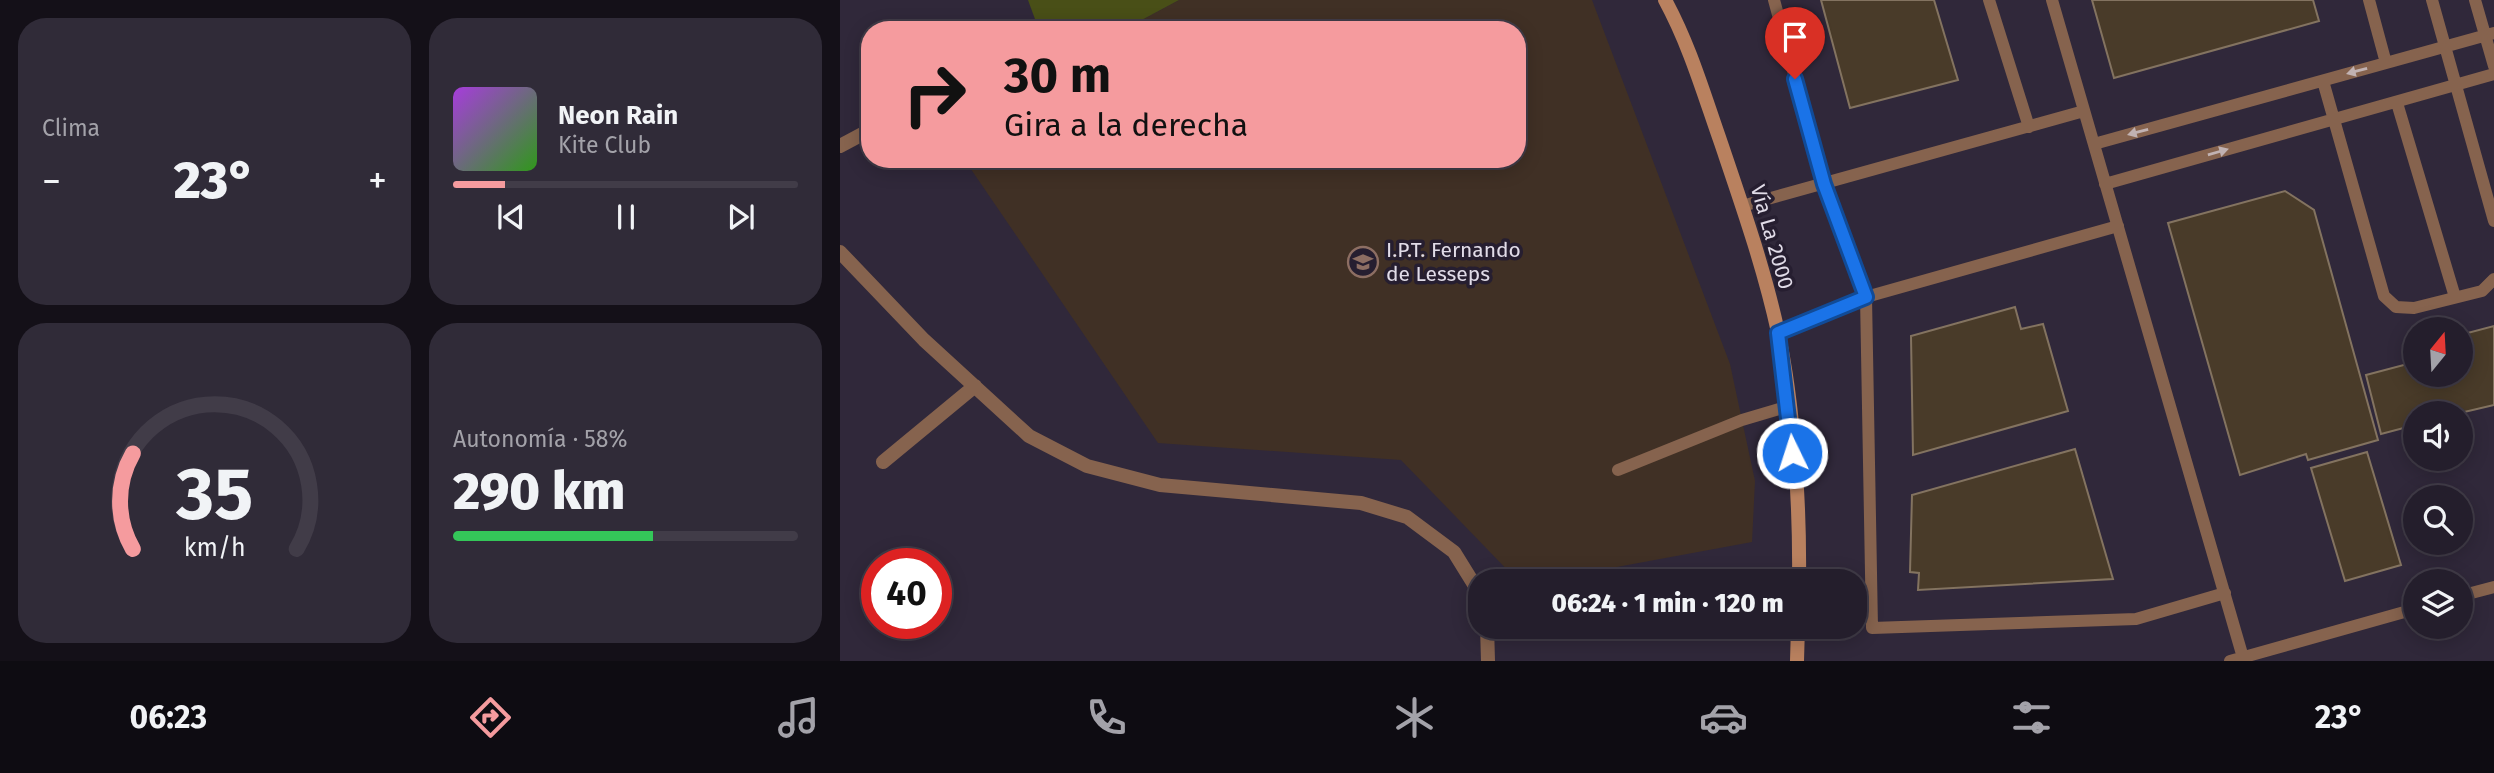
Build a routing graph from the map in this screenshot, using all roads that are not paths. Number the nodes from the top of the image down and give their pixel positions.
1 (1665, 0) edge
2 (1774, 0) edge
3 (1989, 0) edge
4 (2052, 0) edge
5 (2369, 0) edge
6 (2432, 0) edge
7 (2475, 0) edge
8 (2490, 35) edge
9 (2445, 47) junction
10 (2386, 63) junction
11 (2494, 66) edge
12 (2494, 74) edge
13 (2323, 81) junction
14 (2456, 86) junction
15 (2397, 103) junction
16 (2084, 111) junction
17 (2333, 120) junction
18 (2029, 127) junction
19 (861, 135) edge
20 (2094, 144) junction
21 (840, 146) edge
22 (1824, 184) junction
23 (2105, 184) junction
24 (1742, 206) junction
25 (2494, 221) edge
26 (2118, 226) junction
27 (840, 252) edge
28 (2494, 279) edge
29 (1866, 297) junction
30 (2455, 298) junction
31 (1778, 333) junction
32 (975, 386) junction
33 (1789, 406) junction
34 (883, 462) dead end
35 (1618, 470) dead end
36 (1798, 569) edge
37 (1468, 575) edge
38 (2494, 587) edge
39 (2225, 593) junction
40 (2473, 593) edge
41 (2403, 613) edge
42 (1488, 639) edge
43 (1798, 639) edge
44 (2244, 659) edge
45 (1488, 661) edge
46 (1797, 661) edge
47 (2230, 661) edge

1 - 24 street, Vía La 2000
2 - 22 lane
3 - 18 lane
4 - 16 lane
5 - 10 lane
6 - 9 lane
7 - 8 lane
8 - 9 lane
8 - 11 lane
9 - 10 lane
9 - 14 lane
10 -> 13 lane
12 - 14 lane
13 - 17 lane
13 -> 20 lane
14 - 15 lane
14 - 25 lane
15 - 17 lane
15 - 30 lane
16 - 18 lane
16 - 20 lane
23 -> 17 lane
17 - 30 lane
18 - 22 lane
19 - 21 street
20 - 23 lane
22 - 24 lane
22 - 29 lane
23 - 26 lane
24 - 31 street, Vía La 2000
26 - 29 lane
26 - 39 lane
27 - 32 street
28 - 30 lane
29 - 31 lane
29 - 39 lane
31 - 33 street, Vía La 2000
32 - 34 street
32 - 37 street
33 - 35 lane
33 - 36 street, Vía La 2000
38 - 40 lane
39 - 44 lane
41 - 44 lane
42 - 45 street
43 - 46 street
44 - 47 lane

